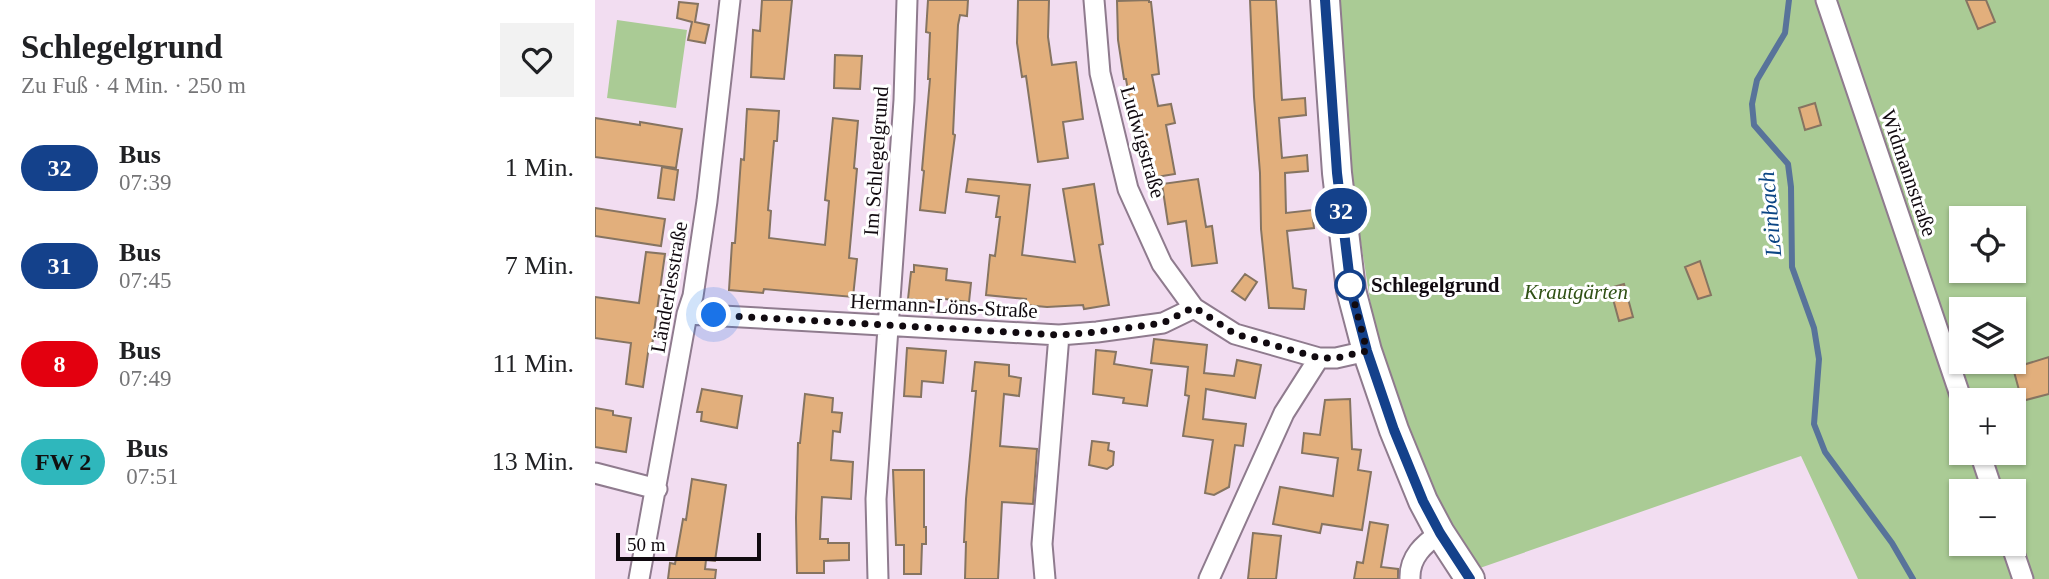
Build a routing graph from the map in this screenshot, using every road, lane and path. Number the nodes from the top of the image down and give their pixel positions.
1 (730, 0) edge
2 (907, 0) edge
3 (1094, 0) edge
4 (1325, 0) edge
5 (1826, 0) edge
6 (1194, 307) junction
7 (687, 314) junction
8 (888, 325) junction
9 (1059, 335) junction
10 (1367, 351) junction
11 (1319, 358) junction
12 (1958, 388) edge
13 (595, 473) edge
14 (657, 489) junction
15 (1440, 533) junction
16 (2015, 556) edge
17 (639, 579) edge
18 (878, 579) edge
19 (1045, 579) edge
20 (1209, 579) edge
21 (1410, 579) edge
22 (1470, 579) edge
23 (2023, 579) edge

1 - 7 street, Länderlesstraße
2 - 8 street, Im Schlegelgrund
3 - 6 street, Ludwigstraße
4 - 10 main road
5 - 12 street, Widmannstraße
6 - 9 street, Hermann-Löns-Straße
6 - 11 street, Ludwigstraße
7 - 8 street, Hermann-Löns-Straße
7 - 14 street, Länderlesstraße
8 - 9 street, Hermann-Löns-Straße
8 - 18 street, Im Schlegelgrund
9 - 19 street
10 - 11 street, Ludwigstraße
10 - 15 main road
11 - 20 street
13 - 14 street
14 - 17 street, Länderlesstraße
15 - 21 street
15 - 22 main road
16 - 23 street

